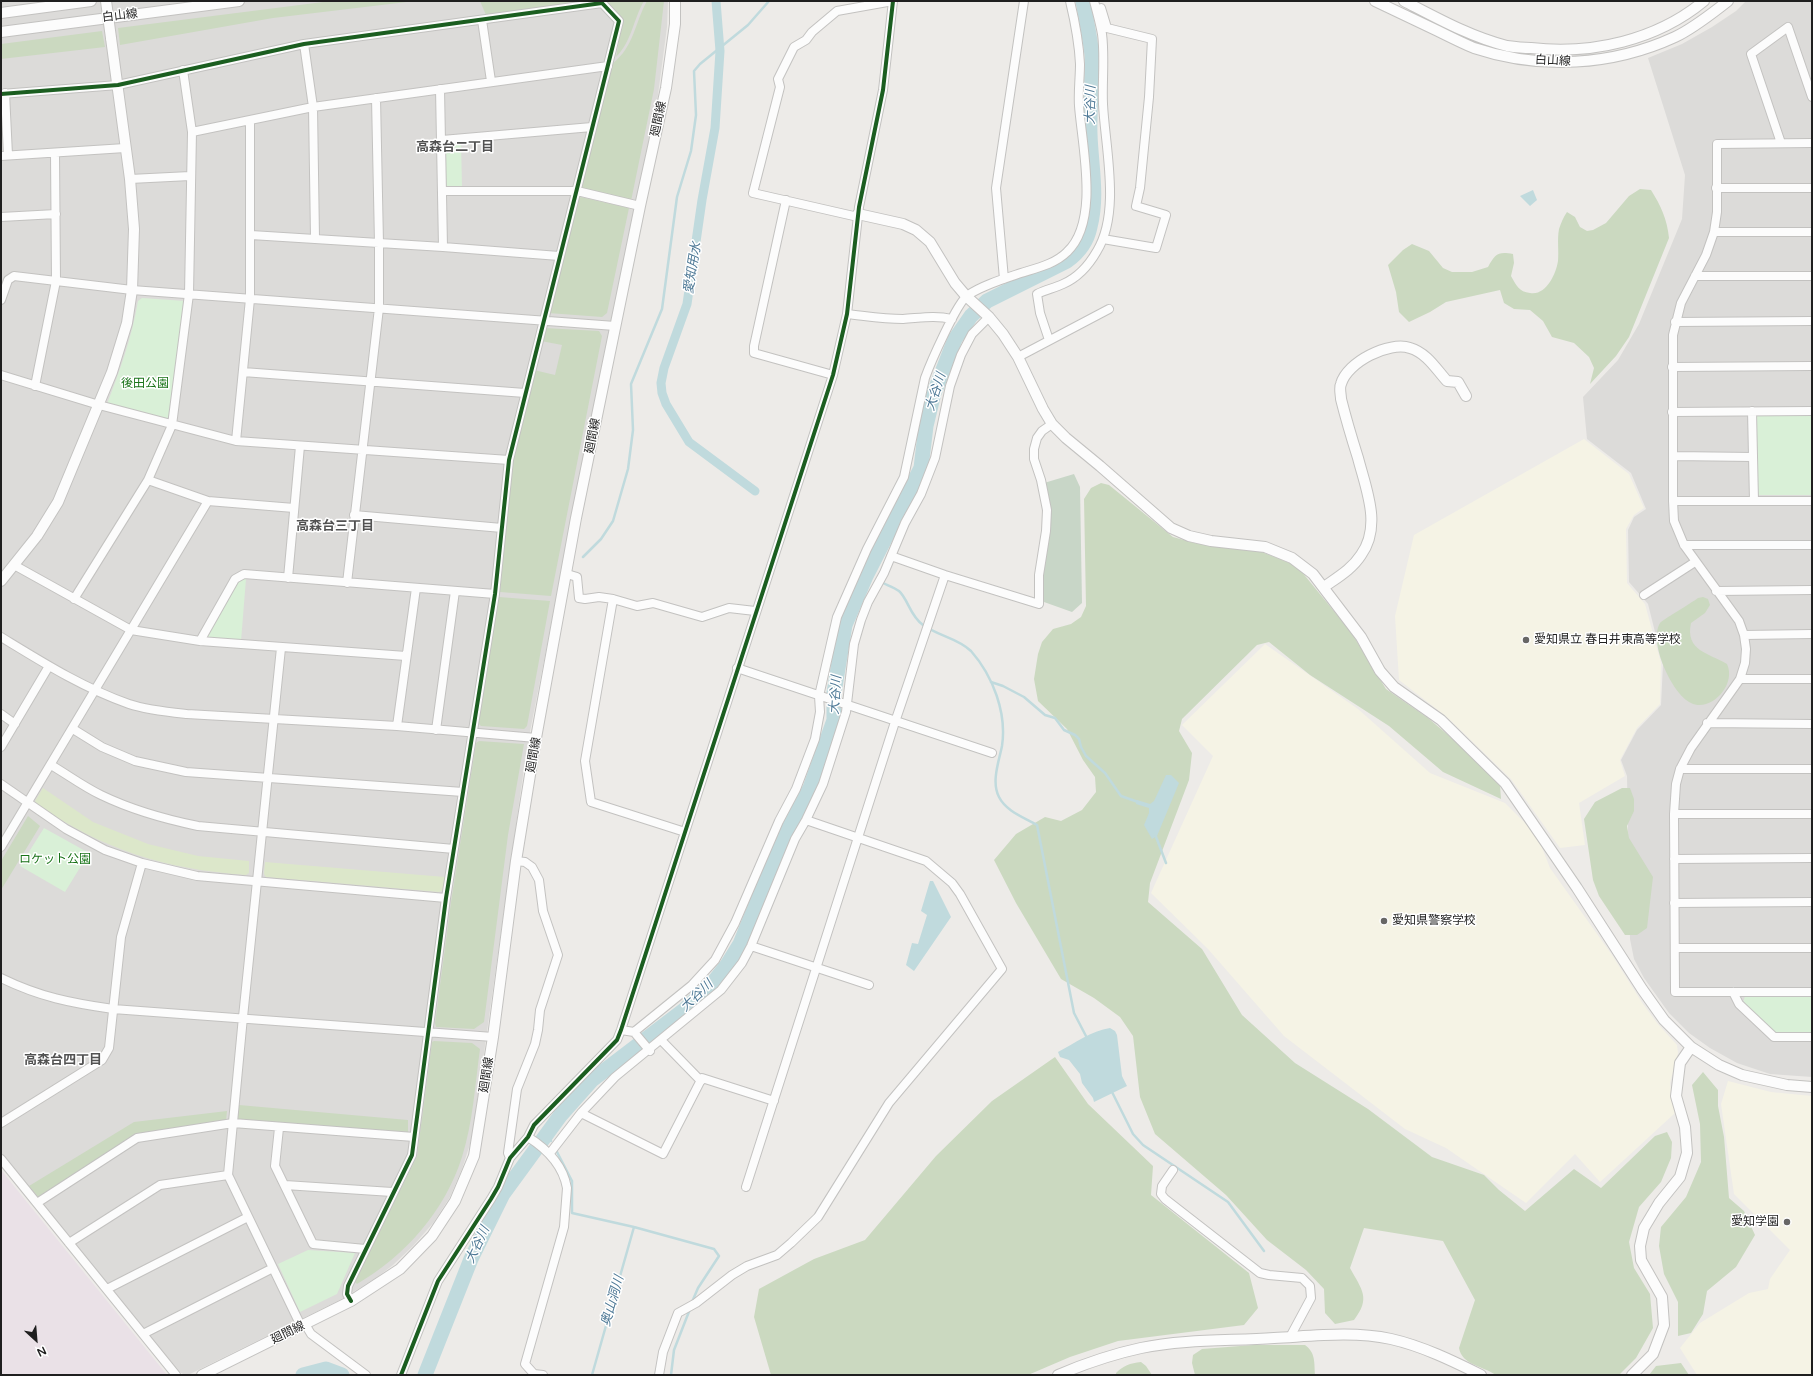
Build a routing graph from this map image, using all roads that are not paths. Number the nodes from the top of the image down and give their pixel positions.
1 (91, 1) edge
2 (106, 1) edge
3 (239, 1) edge
4 (675, 1) edge
5 (893, 1) edge
6 (1024, 1) edge
7 (1070, 1) edge
8 (1094, 1) edge
9 (1099, 1) edge
10 (1375, 1) edge
11 (1404, 1) edge
12 (1704, 1) edge
13 (1728, 1) edge
14 (1, 13) edge
15 (482, 20) junction
16 (1, 32) edge
17 (304, 44) junction
18 (608, 66) junction
19 (183, 70) junction
20 (491, 81) junction
21 (118, 85) junction
22 (440, 89) junction
23 (3, 93) edge
24 (1812, 97) edge
25 (376, 98) junction
26 (313, 107) junction
27 (250, 121) junction
28 (592, 127) junction
29 (192, 132) junction
30 (442, 140) junction
31 (1781, 143) junction
32 (1812, 143) edge
33 (125, 148) junction
34 (55, 153) junction
35 (5, 156) edge
36 (190, 176) junction
37 (130, 179) junction
38 (1716, 188) junction
39 (1812, 188) edge
40 (443, 191) junction
41 (577, 191) junction
42 (786, 200) junction
43 (640, 206) junction
44 (56, 214) junction
45 (858, 216) junction
46 (1, 217) edge
47 (1714, 232) junction
48 (1812, 232) edge
49 (251, 235) junction
50 (315, 238) junction
51 (1103, 239) junction
52 (379, 243) junction
53 (443, 247) junction
54 (559, 256) junction
55 (1695, 276) junction
56 (1812, 276) edge
57 (1004, 279) junction
58 (56, 281) junction
59 (132, 290) junction
60 (190, 294) junction
61 (966, 296) junction
62 (250, 299) junction
63 (1, 300) edge
64 (379, 308) junction
65 (1109, 309) dead end
66 (847, 314) junction
67 (988, 315) junction
68 (952, 319) junction
69 (543, 320) junction
70 (1675, 322) junction
71 (1812, 322) edge
72 (615, 326) junction
73 (1049, 340) junction
74 (1018, 357) junction
75 (1812, 366) edge
76 (1672, 367) junction
77 (243, 372) junction
78 (1, 375) edge
79 (832, 375) junction
80 (370, 382) junction
81 (35, 386) junction
82 (524, 393) junction
83 (1466, 396) dead end
84 (99, 405) junction
85 (1812, 411) edge
86 (1672, 412) junction
87 (1752, 412) junction
88 (1052, 424) junction
89 (172, 425) junction
90 (236, 441) junction
91 (300, 446) junction
92 (362, 448) junction
93 (1673, 456) junction
94 (1753, 457) junction
95 (509, 460) junction
96 (148, 480) junction
97 (208, 501) junction
98 (1673, 501) junction
99 (1754, 501) junction
100 (1812, 501) edge
101 (294, 508) junction
102 (354, 515) junction
103 (502, 528) junction
104 (1684, 545) junction
105 (1812, 545) edge
106 (891, 556) junction
107 (1695, 562) junction
108 (14, 565) junction
109 (567, 574) junction
110 (946, 575) junction
111 (288, 578) junction
112 (1, 581) edge
113 (347, 582) junction
114 (1324, 587) junction
115 (416, 588) junction
116 (1812, 590) edge
117 (455, 591) junction
118 (1716, 591) junction
119 (495, 594) junction
120 (1644, 595) dead end
121 (613, 598) junction
122 (74, 599) junction
123 (755, 612) junction
124 (132, 630) junction
125 (1812, 634) edge
126 (1744, 635) junction
127 (1, 637) edge
128 (200, 641) junction
129 (281, 648) junction
130 (406, 656) junction
131 (49, 666) junction
132 (737, 668) junction
133 (1740, 679) junction
134 (1812, 679) edge
135 (96, 691) junction
136 (821, 697) junction
137 (847, 706) junction
138 (1, 714) edge
139 (274, 719) junction
140 (895, 722) junction
141 (1708, 723) junction
142 (15, 724) junction
143 (1812, 724) edge
144 (397, 726) junction
145 (73, 729) junction
146 (436, 730) junction
147 (472, 733) junction
148 (536, 738) junction
149 (1, 747) edge
150 (992, 753) dead end
151 (51, 765) junction
152 (1680, 769) junction
153 (1812, 769) edge
154 (268, 777) junction
155 (1, 784) edge
156 (463, 792) junction
157 (27, 803) junction
158 (1674, 814) junction
159 (1812, 814) edge
160 (806, 820) junction
161 (262, 831) junction
162 (685, 832) junction
163 (858, 839) junction
164 (1, 847) edge
165 (454, 849) junction
166 (1812, 858) edge
167 (1674, 859) junction
168 (516, 861) junction
169 (142, 863) junction
170 (258, 882) junction
171 (446, 898) junction
172 (1812, 902) edge
173 (1674, 903) junction
174 (751, 946) junction
175 (1675, 948) junction
176 (1812, 948) edge
177 (816, 967) junction
178 (1, 978) edge
179 (868, 985) dead end
180 (1733, 992) junction
181 (1812, 992) edge
182 (113, 1009) junction
183 (243, 1017) junction
184 (621, 1030) junction
185 (634, 1032) junction
186 (427, 1033) junction
187 (1812, 1037) edge
188 (493, 1038) junction
189 (661, 1040) junction
190 (1691, 1047) junction
191 (650, 1050) junction
192 (701, 1081) junction
193 (1812, 1087) edge
194 (774, 1101) junction
195 (581, 1113) junction
196 (1, 1123) edge
197 (233, 1123) junction
198 (280, 1128) junction
199 (414, 1137) junction
200 (531, 1139) junction
201 (550, 1153) junction
202 (510, 1158) junction
203 (1, 1159) edge
204 (1173, 1170) dead end
205 (228, 1175) junction
206 (285, 1185) junction
207 (746, 1187) dead end
208 (392, 1192) junction
209 (36, 1203) junction
210 (248, 1217) junction
211 (69, 1243) junction
212 (365, 1249) junction
213 (273, 1268) junction
214 (107, 1289) junction
215 (351, 1301) junction
216 (303, 1325) junction
217 (143, 1334) junction
218 (1290, 1337) junction
219 (176, 1375) edge
220 (202, 1375) edge
221 (366, 1375) edge
222 (401, 1375) edge
223 (543, 1375) edge
224 (660, 1375) edge
225 (1058, 1375) edge
226 (1481, 1375) edge
227 (1632, 1375) edge

1 - 14 street, 白山線
2 - 21 street, bridge
3 - 16 street, 白山線
4 - 43 street, 廻間線
5 - 42 street
5 - 45 street
6 - 57 street
7 - 57 street
8 - 51 street
9 - 51 street
10 - 13 street, 白山線
11 - 12 street, 白山線
15 - 17 street
15 - 18 street
15 - 20 street
17 - 19 street
17 - 26 street
18 - 20 street
18 - 28 street
19 - 21 street
19 - 29 street
20 - 22 street
21 - 23 street
21 - 33 street
22 - 25 street
22 - 30 street
23 - 35 street
24 - 31 street
25 - 26 street
25 - 52 street
26 - 27 street
26 - 50 street
27 - 29 street
27 - 49 street
28 - 30 street
28 - 41 street
29 - 36 street
30 - 40 street
31 - 32 street
31 - 38 street
33 - 34 street
33 - 37 street
34 - 35 street
34 - 44 street
36 - 37 street
36 - 60 street
37 - 59 street
38 - 39 street
38 - 47 street
40 - 41 street
40 - 53 street
41 - 43 street
41 - 54 street
42 - 45 street
42 - 79 street
43 - 72 street, 廻間線
44 - 46 street
44 - 58 street
45 - 61 street
45 - 66 street
47 - 48 street
47 - 55 street
49 - 50 street
49 - 62 street
50 - 52 street
51 - 73 street
52 - 53 street
52 - 64 street
53 - 54 street
54 - 69 street
55 - 56 street
55 - 70 street
57 - 61 street
58 - 59 street
58 - 63 street
58 - 81 street
59 - 60 street
59 - 84 street
60 - 62 street
60 - 89 street
61 - 67 street
61 - 68 street
62 - 64 street
62 - 77 street
64 - 69 street
64 - 80 street
65 - 73 street
66 - 68 street
66 - 79 street
67 - 74 street
67 - 106 street
68 - 136 street
69 - 72 street
69 - 82 street
70 - 71 street
70 - 76 street
72 - 109 street, 廻間線
73 - 74 street
74 - 88 street
75 - 76 street
76 - 86 street
77 - 80 street
77 - 90 street
78 - 81 street
79 - 123 street
80 - 82 street
80 - 92 street
81 - 84 street
82 - 95 street
83 - 114 street
84 - 89 street
84 - 108 street
85 - 87 street
86 - 87 street
86 - 93 street
87 - 94 street
88 - 110 street
88 - 114 street
89 - 90 street
89 - 96 street
90 - 91 street
91 - 92 street
91 - 101 street
92 - 95 street
92 - 102 street
93 - 94 street
93 - 98 street
94 - 99 street
95 - 103 street
96 - 97 street
96 - 122 street
97 - 101 street
97 - 124 street
98 - 99 street
98 - 104 street
99 - 100 street
101 - 111 street
102 - 103 street
102 - 113 street
103 - 119 street
104 - 105 street
104 - 107 street
106 - 110 street
106 - 137 street
107 - 118 street
107 - 120 street
108 - 112 street
108 - 122 street
109 - 121 street
109 - 148 street, 廻間線
110 - 140 street
111 - 113 street
111 - 128 street
113 - 115 street
114 - 190 street
115 - 117 street
115 - 130 street
116 - 118 street
117 - 119 street
117 - 146 street
118 - 126 street
119 - 147 street
121 - 123 street
121 - 162 street
122 - 124 street
123 - 132 street
124 - 128 street
124 - 135 street
125 - 126 street
126 - 133 street
127 - 131 street
128 - 129 street
129 - 130 street
129 - 139 street
130 - 144 street
131 - 135 street
131 - 142 street
132 - 136 street
132 - 162 street
133 - 134 street
133 - 141 street
135 - 139 street
135 - 145 street
136 - 137 street
136 - 185 street
137 - 140 street
137 - 160 street
138 - 142 street
139 - 144 street
139 - 154 street
140 - 150 street
140 - 163 street
141 - 143 street
141 - 152 street
142 - 149 street
144 - 146 street
145 - 151 street
145 - 154 street
146 - 147 street
147 - 148 street
147 - 156 street
148 - 168 street, 廻間線
151 - 157 street
151 - 161 street
152 - 153 street
152 - 158 street
154 - 156 street
154 - 161 street
155 - 157 street
156 - 165 street
157 - 164 street
157 - 169 street
158 - 159 street
158 - 167 street
160 - 163 street
160 - 174 street
161 - 165 street
161 - 170 street
162 - 184 street
163 - 177 street
163 - 224 street
165 - 171 street
166 - 167 street
167 - 173 street
168 - 188 street, 廻間線
168 - 202 street
169 - 170 street
169 - 182 street
170 - 171 street
170 - 183 street
171 - 186 street
172 - 173 street
173 - 175 street
174 - 177 street
174 - 189 street
175 - 176 street
175 - 180 street
177 - 179 street
177 - 194 street
178 - 182 street
180 - 181 street
180 - 187 street
182 - 183 street
182 - 196 street
183 - 186 street
183 - 197 street
184 - 185 street
184 - 200 street
185 - 191 street
186 - 188 street
186 - 199 street
188 - 215 street, 廻間線
189 - 191 street
189 - 192 street
190 - 193 street
190 - 227 street
191 - 195 street
192 - 194 street
192 - 195 street
194 - 207 street
195 - 201 street
197 - 198 street
197 - 205 street
197 - 209 street
198 - 199 street
198 - 206 street
199 - 208 street
200 - 201 street
200 - 202 street
201 - 223 street
202 - 222 street
203 - 209 street
204 - 218 street
205 - 210 street
205 - 211 street
206 - 208 street
206 - 212 street
208 - 212 street
209 - 211 street
210 - 213 street
210 - 214 street
211 - 214 street
212 - 215 street
213 - 216 street
213 - 217 street
214 - 217 street
215 - 216 street, 廻間線
216 - 220 street, 廻間線
216 - 221 street
217 - 219 street
218 - 225 street
218 - 226 street

